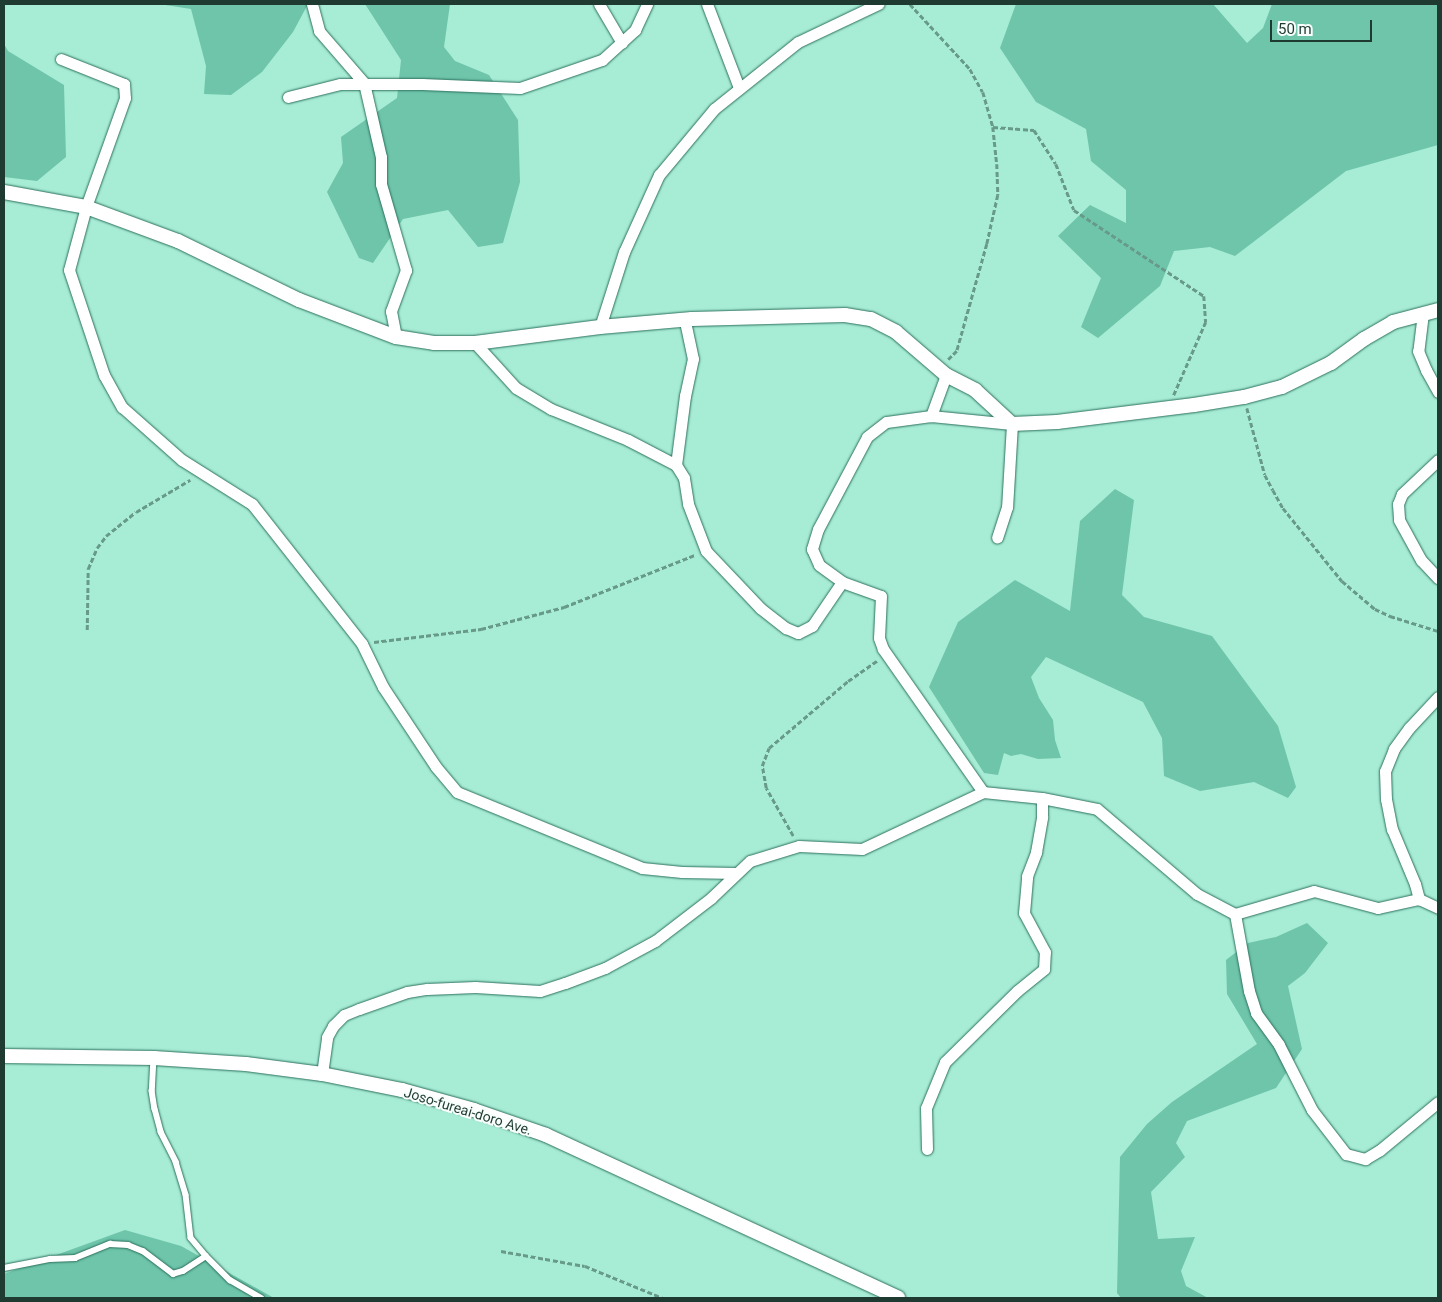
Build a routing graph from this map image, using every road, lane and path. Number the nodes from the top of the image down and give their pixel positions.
1 (312, 4) edge
2 (599, 4) edge
3 (647, 4) edge
4 (707, 4) edge
5 (878, 4) edge
6 (910, 4) edge
7 (622, 43) junction
8 (61, 59) dead end
9 (364, 83) junction
10 (739, 88) junction
11 (288, 97) dead end
12 (993, 126) junction
13 (4, 192) edge
14 (86, 207) junction
15 (1438, 310) edge
16 (1423, 313) junction
17 (685, 320) junction
18 (600, 327) junction
19 (396, 337) junction
20 (475, 343) junction
21 (943, 372) junction
22 (1438, 392) edge
23 (1244, 397) junction
24 (1170, 407) junction
25 (931, 416) junction
26 (1012, 424) junction
27 (1438, 460) edge
28 (676, 465) junction
29 (202, 472) junction
30 (997, 537) dead end
31 (706, 551) junction
32 (1438, 578) edge
33 (842, 582) junction
34 (87, 630) dead end
35 (1438, 631) edge
36 (362, 644) junction
37 (886, 654) junction
38 (1438, 697) edge
39 (983, 792) junction
40 (1042, 798) junction
41 (799, 846) junction
42 (736, 873) junction
43 (1418, 899) junction
44 (1438, 908) edge
45 (1235, 914) junction
46 (4, 1056) edge
47 (154, 1058) junction
48 (322, 1074) junction
49 (1438, 1102) edge
50 (927, 1149) dead end
51 (501, 1251) dead end
52 (206, 1256) junction
53 (4, 1268) edge
54 (261, 1298) edge
55 (663, 1298) edge
56 (898, 1298) edge

1 - 9 street
2 - 7 street
3 - 7 street
4 - 10 street
5 - 10 street
6 - 12 path
7 - 9 street
8 - 14 street
9 - 11 street
9 - 19 street
10 - 18 street
12 - 21 path
12 - 24 path
13 - 14 street
14 - 19 street
14 - 29 street
15 - 16 street
16 - 22 street
16 - 23 street
17 - 18 street
17 - 21 street
17 - 28 street
18 - 20 street
19 - 20 street
20 - 28 street
21 - 25 street
21 - 26 street
23 - 24 street
23 - 35 path
24 - 26 street
25 - 26 street
25 - 33 street
26 - 30 street
27 - 32 street
28 - 31 street
29 - 34 path
29 - 36 street
31 - 33 street
31 - 36 path
33 - 37 street
36 - 42 street
37 - 39 street
37 - 41 path
38 - 43 street
39 - 40 street
39 - 41 street
40 - 45 street
40 - 50 street
41 - 42 street
42 - 48 street
43 - 44 street
43 - 45 street
45 - 49 street
46 - 47 street, Joso-fureai-doro Ave.
47 - 48 street, Joso-fureai-doro Ave.
47 - 52 lane
48 - 56 street, Joso-fureai-doro Ave.
51 - 55 path
52 - 53 lane
52 - 54 lane

